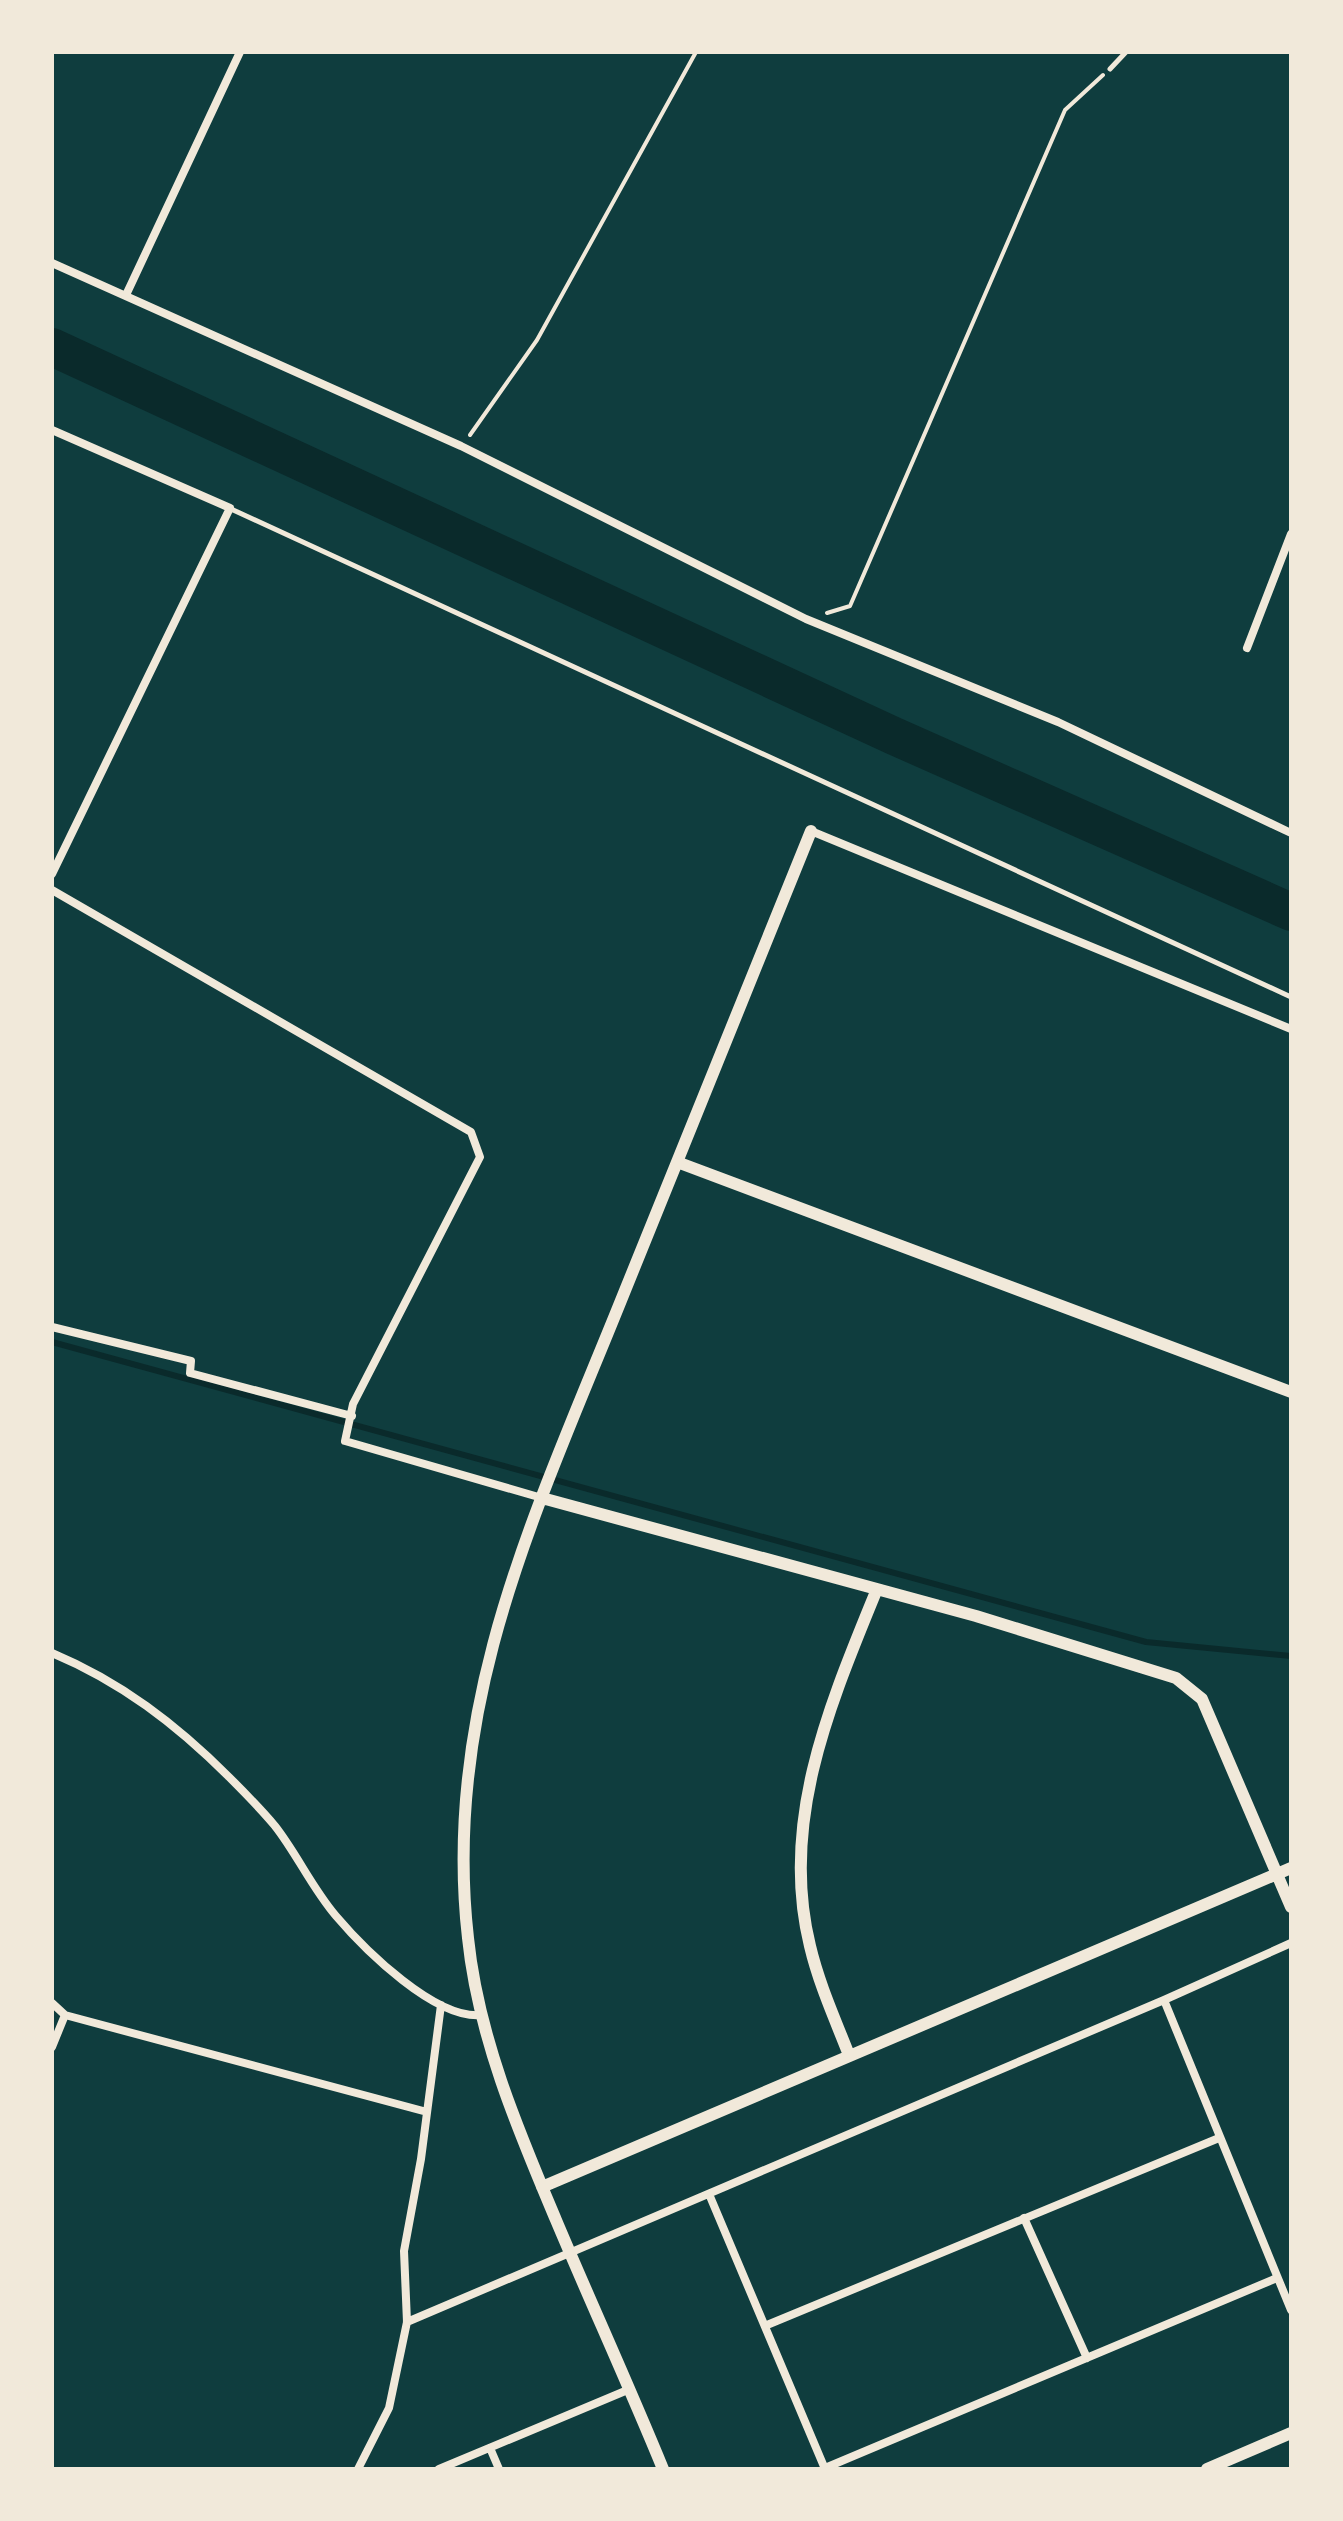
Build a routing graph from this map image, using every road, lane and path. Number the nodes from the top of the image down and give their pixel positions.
1 (240, 52) edge
2 (696, 52) edge
3 (1126, 52) edge
4 (1110, 69) joint
5 (52, 263) edge
6 (126, 295) junction
7 (52, 430) edge
8 (461, 446) junction
9 (230, 508) junction
10 (1291, 534) edge
11 (806, 619) junction
12 (1247, 648) dead end
13 (811, 831) joint
14 (1291, 833) edge
15 (52, 874) edge
16 (52, 890) edge
17 (1291, 997) edge
18 (1291, 1029) edge
19 (677, 1162) junction
20 (52, 1327) edge
21 (1291, 1392) edge
22 (352, 1417) junction
23 (543, 1494) junction
24 (877, 1589) junction
25 (52, 1653) edge
26 (1291, 1868) edge
27 (1276, 1873) junction
28 (1291, 1907) edge
29 (1291, 1943) edge
30 (1164, 2000) junction
31 (52, 2003) edge
32 (441, 2005) junction
33 (65, 2015) junction
34 (483, 2015) junction
35 (52, 2047) edge
36 (849, 2055) junction
37 (427, 2112) junction
38 (1219, 2138) junction
39 (542, 2187) junction
40 (709, 2194) junction
41 (1024, 2218) junction
42 (569, 2252) junction
43 (1277, 2278) junction
44 (1291, 2310) edge
45 (407, 2322) junction
46 (767, 2325) junction
47 (1087, 2358) junction
48 (630, 2389) junction
49 (1291, 2433) edge
50 (490, 2448) junction
51 (358, 2469) edge
52 (439, 2469) edge
53 (499, 2469) edge
54 (663, 2469) edge
55 (825, 2469) edge
56 (1207, 2469) edge

1 - 6 street
2 - 8 path
3 - 4 lane
4 - 11 path
5 - 6 street
6 - 8 street
7 - 9 street
8 - 11 street
9 - 15 street
9 - 17 lane
10 - 12 street
11 - 14 street
13 - 18 street
13 - 19 street
16 - 22 street
19 - 21 street
19 - 23 street
20 - 22 street
22 - 23 street
23 - 24 street
23 - 34 street
24 - 27 street
24 - 36 street
25 - 32 street
26 - 27 street
27 - 28 street
27 - 36 street
29 - 30 street
30 - 38 street
30 - 40 street
31 - 33 street
32 - 34 street
32 - 37 street
33 - 35 street
33 - 37 street
34 - 39 street
36 - 39 street
37 - 45 street
38 - 41 street
38 - 43 street
39 - 42 street
40 - 42 street
40 - 46 street
41 - 46 street
41 - 47 street
42 - 45 street
42 - 48 street
43 - 44 street
43 - 47 street
45 - 51 street
46 - 55 street
47 - 55 street
48 - 50 street
48 - 54 street
49 - 56 street
50 - 52 street
50 - 53 street

